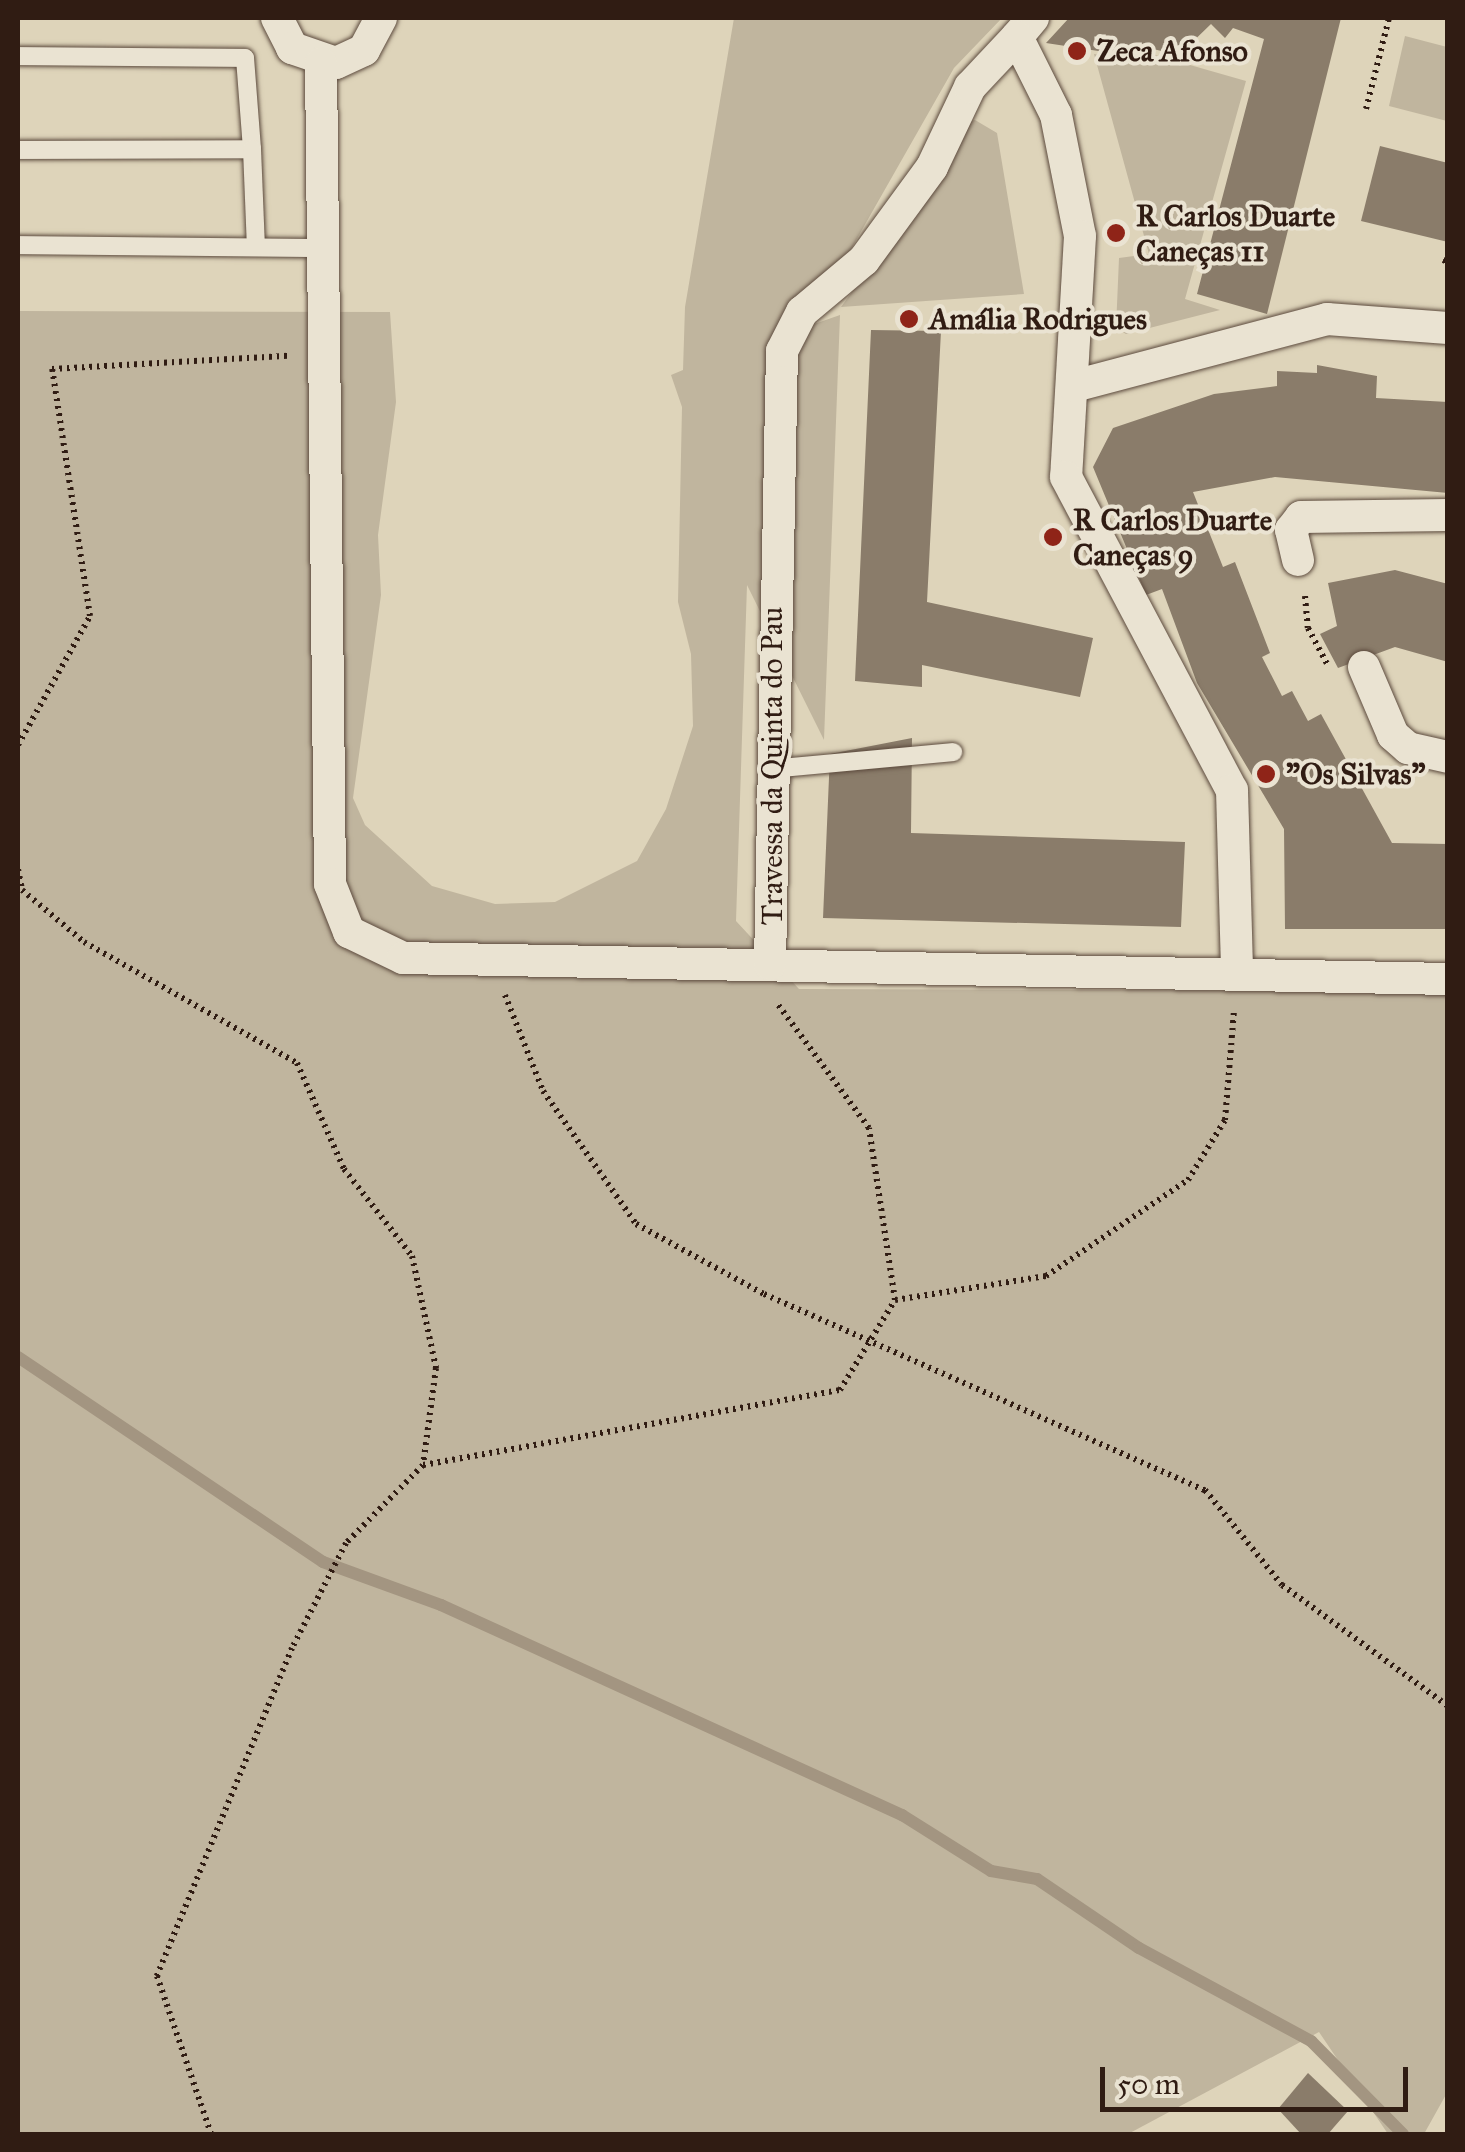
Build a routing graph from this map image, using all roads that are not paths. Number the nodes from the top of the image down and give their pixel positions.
1 (276, 18) edge
2 (382, 18) edge
3 (1025, 27) edge
4 (18, 56) edge
5 (320, 63) junction
6 (18, 150) edge
7 (252, 150) junction
8 (18, 245) edge
9 (256, 247) junction
10 (328, 248) junction
11 (1448, 328) edge
12 (1074, 386) junction
13 (1448, 515) edge
14 (1298, 560) road end
15 (1364, 667) road end
16 (954, 752) dead end
17 (1448, 756) edge
18 (771, 768) junction
19 (759, 964) junction
20 (1237, 974) junction
21 (1448, 980) edge

1 - 5 street
2 - 5 street
3 - 12 street
3 - 18 street, Travessa da Quinta do Pau
4 - 7 lane
5 - 10 street
6 - 7 lane
7 - 9 lane
8 - 9 lane
9 - 10 lane
10 - 19 street
11 - 12 street
12 - 20 street
13 - 14 street
15 - 17 street
16 - 18 lane
18 - 19 street, Travessa da Quinta do Pau
19 - 20 street, Travessa da Quinta do Pau
20 - 21 street, Travessa da Quinta do Pau

